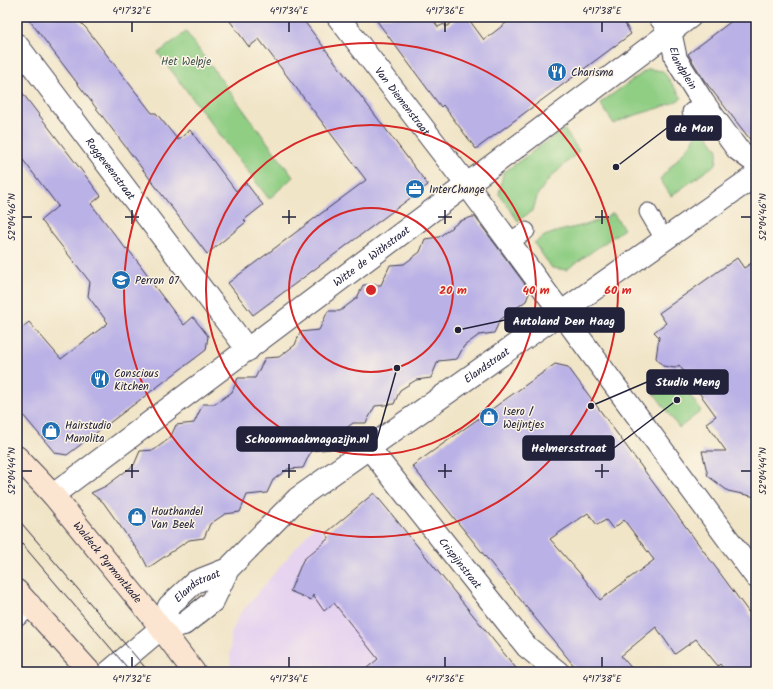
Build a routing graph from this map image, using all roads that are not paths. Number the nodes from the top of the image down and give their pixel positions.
1 (338, 17) edge
2 (690, 17) edge
3 (665, 24) edge
4 (17, 45) edge
5 (756, 163) edge
6 (756, 175) edge
7 (467, 185) junction
8 (648, 212) dead end
9 (664, 239) junction
10 (562, 313) junction
11 (248, 350) junction
12 (370, 448) junction
13 (21, 462) edge
14 (53, 495) junction
15 (756, 577) edge
16 (21, 604) edge
17 (160, 629) junction
18 (90, 672) edge
19 (109, 672) edge
20 (194, 672) edge
21 (558, 672) edge

1 - 7 street, Van Diemenstraat
2 - 3 street, Witte de Withstraat
3 - 5 street, Elandplein
3 - 7 street, Witte de Withstraat
4 - 11 street, Roggeveenstraat
6 - 9 street, Elandstraat
7 - 10 street
7 - 11 street, Witte de Withstraat
8 - 9 street
9 - 10 street, Elandstraat
10 - 12 street, Elandstraat
10 - 15 street
11 - 14 street, Witte de Withstraat
12 - 17 street, Elandstraat
12 - 21 street, Crispijnstraat
13 - 14 main road, Waldeck Pyrmontkade
14 - 17 main road, Waldeck Pyrmontkade
16 - 18 main road
17 - 19 street, Elandstraat
17 - 20 main road, Waldeck Pyrmontkade

